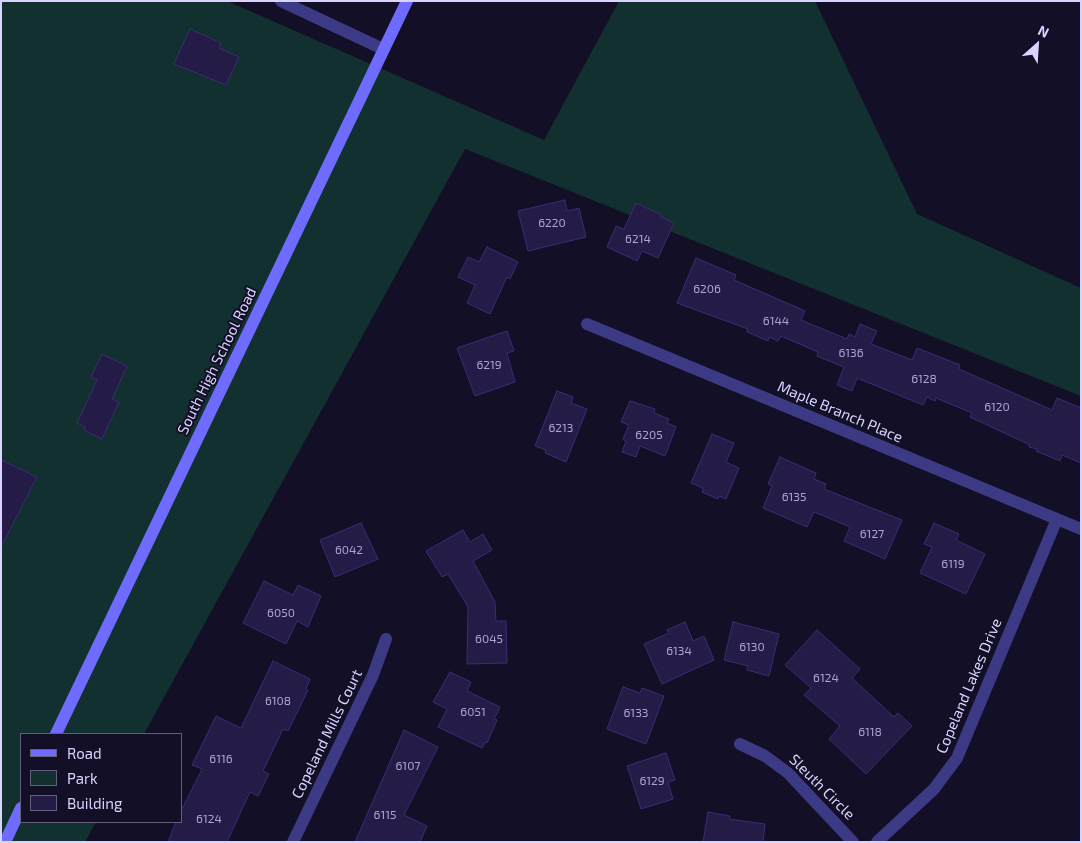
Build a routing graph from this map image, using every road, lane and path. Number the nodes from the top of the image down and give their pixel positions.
1 (281, 1) edge
2 (407, 1) edge
3 (383, 50) junction
4 (587, 324) dead end
5 (1057, 519) junction
6 (1081, 529) edge
7 (386, 639) dead end
8 (56, 733) edge
9 (740, 744) dead end
10 (20, 810) edge
11 (5, 842) edge
12 (293, 842) edge
13 (853, 842) edge
14 (877, 842) edge

1 - 3 street
2 - 3 main road, South High School Road
3 - 8 main road, South High School Road
4 - 5 street, Maple Branch Place
5 - 6 street, Maple Branch Place
5 - 14 street, Copeland Lakes Drive
7 - 12 street, Copeland Mills Court
9 - 13 street, Sleuth Circle
10 - 11 main road

